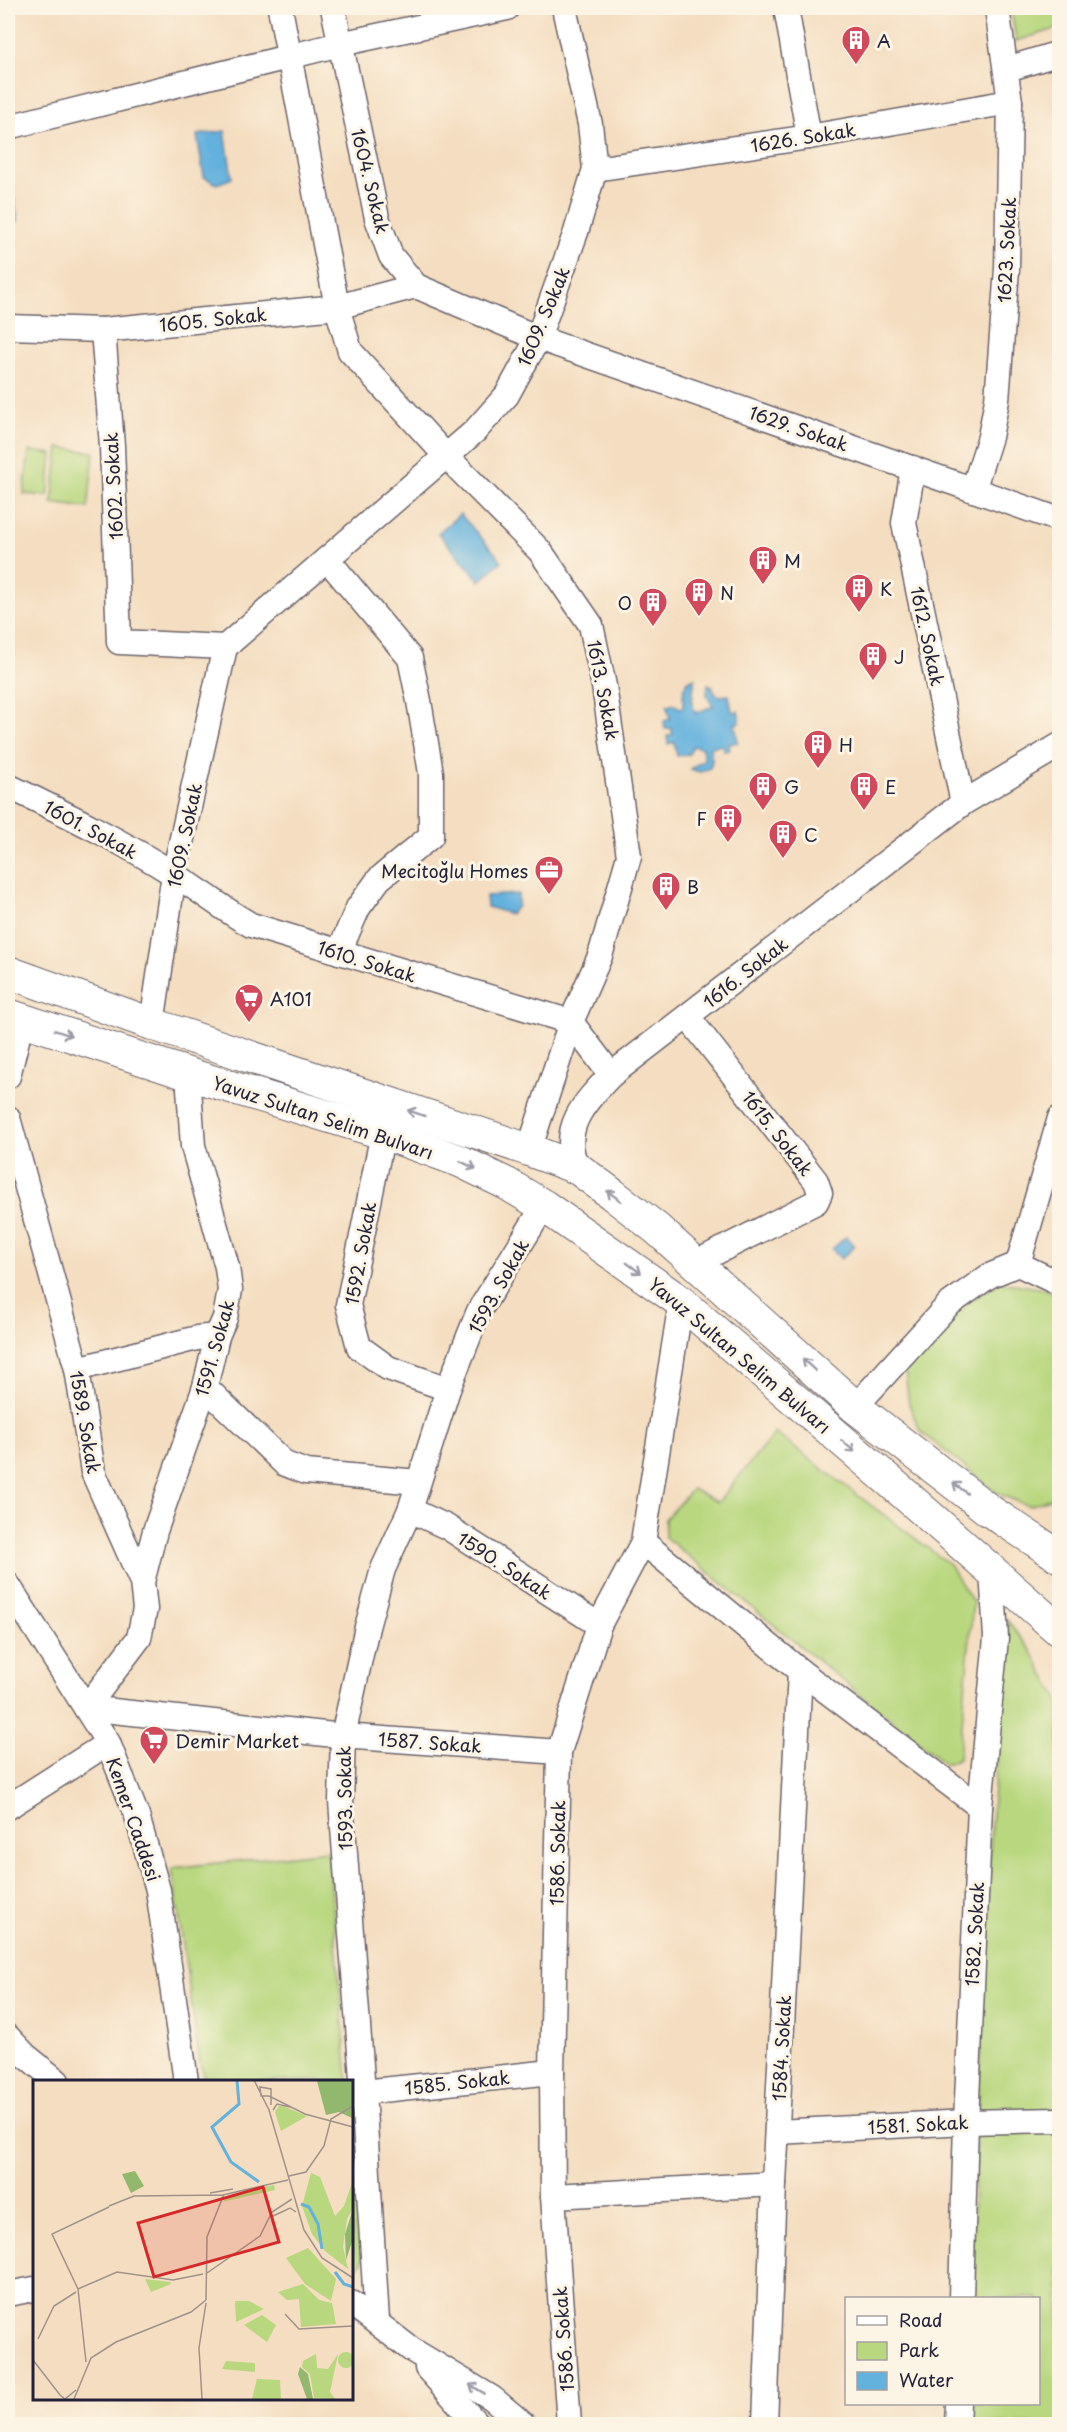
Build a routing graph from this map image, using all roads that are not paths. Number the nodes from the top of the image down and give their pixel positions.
1 (280, 8) edge
2 (333, 8) edge
3 (507, 8) edge
4 (564, 8) edge
5 (786, 8) edge
6 (997, 8) edge
7 (340, 44) junction
8 (1059, 53) edge
9 (290, 57) junction
10 (1007, 69) junction
11 (1010, 102) junction
12 (8, 127) edge
13 (809, 137) junction
14 (595, 169) junction
15 (416, 286) junction
16 (337, 307) junction
17 (8, 327) edge
18 (103, 330) junction
19 (538, 338) junction
20 (447, 457) junction
21 (914, 468) junction
22 (973, 490) junction
23 (1059, 520) edge
24 (327, 559) junction
25 (225, 647) junction
26 (1059, 745) edge
27 (8, 786) edge
28 (963, 803) junction
29 (174, 874) junction
30 (339, 952) junction
31 (8, 972) edge
32 (688, 1017) junction
33 (15, 1018) edge
34 (571, 1022) junction
35 (152, 1024) junction
36 (188, 1074) junction
37 (611, 1075) junction
38 (8, 1076) edge
39 (8, 1118) edge
40 (1059, 1118) edge
41 (383, 1133) junction
42 (529, 1150) junction
43 (577, 1168) junction
44 (544, 1206) junction
45 (695, 1263) junction
46 (1018, 1264) junction
47 (1059, 1284) edge
48 (681, 1302) junction
49 (217, 1336) junction
50 (77, 1369) junction
51 (204, 1387) junction
52 (448, 1389) junction
53 (855, 1407) junction
54 (418, 1482) junction
55 (410, 1510) junction
56 (990, 1511) junction
57 (1059, 1533) edge
58 (643, 1542) junction
59 (1059, 1557) edge
60 (992, 1570) junction
61 (142, 1582) junction
62 (8, 1585) edge
63 (1030, 1604) junction
64 (599, 1625) junction
65 (1059, 1631) edge
66 (1059, 1649) edge
67 (800, 1671) junction
68 (86, 1708) junction
69 (343, 1736) junction
70 (108, 1743) junction
71 (559, 1752) junction
72 (8, 1807) edge
73 (980, 1807) junction
74 (8, 2037) edge
75 (552, 2072) junction
76 (56, 2080) edge
77 (186, 2080) edge
78 (363, 2092) junction
79 (1059, 2120) edge
80 (966, 2122) junction
81 (777, 2132) junction
82 (774, 2184) junction
83 (553, 2196) junction
84 (33, 2289) edge
85 (8, 2294) edge
86 (961, 2297) edge
87 (352, 2304) edge
88 (377, 2321) junction
89 (412, 2350) junction
90 (958, 2405) edge
91 (477, 2424) edge
92 (523, 2424) edge
93 (569, 2424) edge
94 (765, 2424) edge
95 (957, 2424) edge

1 - 9 street, 1613. Sokak
2 - 7 street, 1604. Sokak
3 - 7 street
4 - 14 street, 1609. Sokak
5 - 13 street
6 - 10 street, 1623. Sokak
7 - 9 street
7 - 15 street, 1604. Sokak
8 - 10 street
9 - 12 street
9 - 16 street, 1613. Sokak
10 - 11 street, 1623. Sokak
11 - 13 street, 1626. Sokak
11 - 22 street, 1623. Sokak
13 - 14 street, 1626. Sokak
14 - 19 street, 1609. Sokak
15 - 16 street, 1605. Sokak
15 - 19 street, 1604. Sokak
16 - 18 street, 1605. Sokak
16 - 20 street, 1613. Sokak
17 - 18 street, 1605. Sokak
18 - 25 street, 1602. Sokak
19 - 20 street, 1609. Sokak
19 - 21 street, 1629. Sokak
20 - 24 street, 1609. Sokak
20 - 34 street, 1613. Sokak
21 - 22 street, 1629. Sokak
21 - 28 street, 1612. Sokak
22 - 23 street, 1629. Sokak
24 - 25 street, 1609. Sokak
24 - 30 street
25 - 29 street, 1609. Sokak
26 - 28 street, 1616. Sokak
27 - 29 street, 1601. Sokak
28 - 32 street, 1616. Sokak
29 - 30 street, 1610. Sokak
29 - 35 street, 1609. Sokak
30 - 34 street, 1610. Sokak
31 - 35 main road, Yavuz Sultan Selim Bulvarı
32 - 37 street, 1616. Sokak
32 - 45 street, 1615. Sokak
33 -> 36 main road, Yavuz Sultan Selim Bulvarı
33 - 38 street
34 - 37 street
34 - 42 street, 1613. Sokak
42 -> 35 main road, Yavuz Sultan Selim Bulvarı
36 - 41 main road, Yavuz Sultan Selim Bulvarı
36 - 49 street, 1591. Sokak
37 - 43 street, 1616. Sokak
39 - 50 street, 1589. Sokak
40 - 46 street
41 -> 44 main road, Yavuz Sultan Selim Bulvarı
41 - 52 street, 1592. Sokak
42 - 43 main road, Yavuz Sultan Selim Bulvarı
45 -> 43 main road, Yavuz Sultan Selim Bulvarı
44 -> 48 main road, Yavuz Sultan Selim Bulvarı
44 - 52 street, 1593. Sokak
53 -> 45 main road, Yavuz Sultan Selim Bulvarı
46 - 47 street
46 - 53 street
48 - 58 street, 1586. Sokak
48 -> 60 main road, Yavuz Sultan Selim Bulvarı
49 - 50 street
49 - 51 street, 1591. Sokak
50 - 61 street, 1589. Sokak
51 - 54 street
51 - 61 street, 1591. Sokak
52 - 54 street, 1593. Sokak
56 -> 53 main road, Yavuz Sultan Selim Bulvarı
54 - 55 street, 1593. Sokak
55 - 64 street, 1590. Sokak
55 - 69 street, 1593. Sokak
56 - 57 main road
56 - 59 main road, Yavuz Sultan Selim Bulvarı
58 - 64 street, 1586. Sokak
58 - 67 street
60 - 63 main road, Yavuz Sultan Selim Bulvarı
60 - 73 street, 1582. Sokak
61 - 68 street, 1589. Sokak
62 - 68 street, Kemer Caddesi
63 - 65 main road, Yavuz Sultan Selim Bulvarı
63 - 66 main road
64 - 71 street, 1586. Sokak
67 - 73 street
67 - 81 street, 1584. Sokak
68 - 69 street, 1587. Sokak
68 - 70 street, Kemer Caddesi
69 - 71 street, 1587. Sokak
69 - 78 street, 1593. Sokak
70 - 72 street
70 - 77 street, Kemer Caddesi
71 - 75 street, 1586. Sokak
73 - 80 street, 1582. Sokak
74 - 76 street
75 - 78 street, 1585. Sokak
75 - 83 street, 1586. Sokak
78 - 88 street, 1593. Sokak
79 - 80 street, 1581. Sokak
80 - 81 street, 1581. Sokak
80 - 86 street, 1582. Sokak
81 - 82 street, 1584. Sokak
82 - 83 street
82 - 94 street, 1584. Sokak
83 - 93 street, 1586. Sokak
84 - 85 street
87 - 88 street
88 - 89 street
89 - 91 street
92 -> 89 street
90 - 95 street

